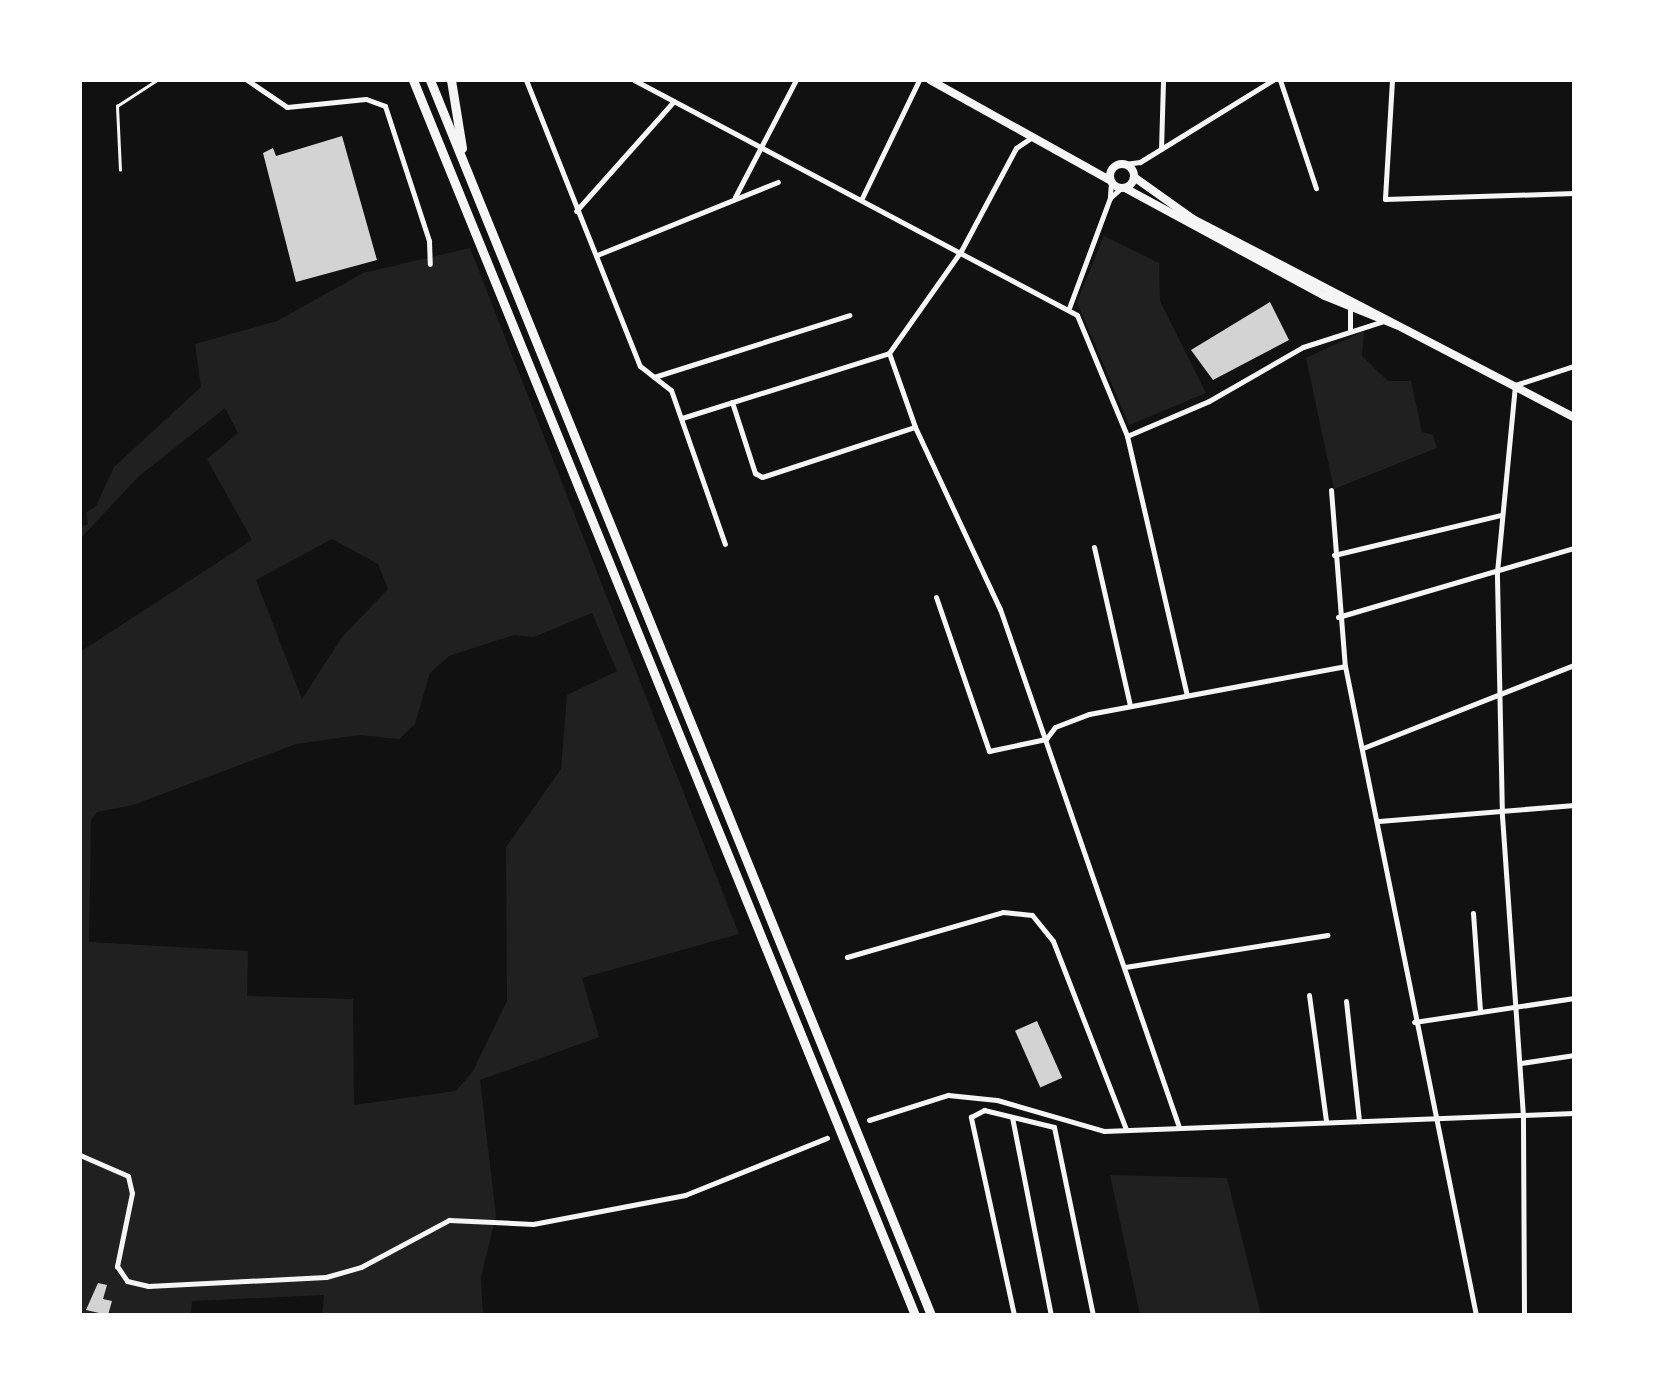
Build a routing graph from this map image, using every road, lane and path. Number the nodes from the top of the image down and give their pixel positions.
1 (157, 80) edge
2 (247, 80) edge
3 (413, 80) edge
4 (430, 80) edge
5 (452, 80) edge
6 (526, 80) edge
7 (634, 80) edge
8 (796, 80) edge
9 (919, 80) edge
10 (930, 80) edge
11 (1163, 80) edge
12 (1272, 80) edge
13 (1280, 80) edge
14 (1392, 80) edge
15 (674, 101) junction
16 (1036, 136) junction
17 (760, 146) junction
18 (1161, 150) junction
19 (1140, 162) junction
20 (1124, 164) junction
21 (465, 166) junction
22 (1093, 166) junction
23 (1112, 168) junction
24 (120, 170) dead end
25 (1133, 175) junction
26 (1110, 181) junction
27 (778, 182) dead end
28 (1123, 188) junction
29 (1316, 188) dead end
30 (1574, 193) edge
31 (1110, 198) junction
32 (734, 199) junction
33 (861, 199) junction
34 (576, 210) junction
35 (961, 251) junction
36 (597, 255) junction
37 (430, 264) dead end
38 (1069, 308) junction
39 (1350, 308) junction
40 (848, 315) dead end
41 (1382, 322) junction
42 (1400, 326) junction
43 (1350, 331) junction
44 (889, 353) junction
45 (1574, 366) edge
46 (651, 378) junction
47 (1514, 385) junction
48 (732, 402) junction
49 (1574, 417) edge
50 (682, 418) junction
51 (915, 427) junction
52 (1126, 436) junction
53 (1330, 490) dead end
54 (1500, 515) junction
55 (724, 544) dead end
56 (1094, 546) dead end
57 (1574, 548) edge
58 (1334, 555) junction
59 (1497, 572) junction
60 (936, 597) dead end
61 (1338, 617) junction
62 (1574, 665) edge
63 (1344, 666) junction
64 (1499, 694) junction
65 (1187, 695) junction
66 (1130, 706) junction
67 (1046, 738) junction
68 (1362, 748) junction
69 (1574, 805) edge
70 (1502, 809) junction
71 (1379, 821) junction
72 (1473, 913) dead end
73 (1328, 935) dead end
74 (846, 957) dead end
75 (1124, 968) junction
76 (1309, 995) dead end
77 (1574, 998) edge
78 (1346, 1001) dead end
79 (1515, 1008) junction
80 (1480, 1011) junction
81 (1414, 1022) junction
82 (1574, 1055) edge
83 (1520, 1063) junction
84 (1574, 1113) edge
85 (1523, 1116) junction
86 (1012, 1117) junction
87 (1434, 1118) junction
88 (869, 1120) dead end
89 (1326, 1120) junction
90 (1359, 1121) junction
91 (1056, 1124) junction
92 (1179, 1127) junction
93 (1126, 1130) junction
94 (827, 1138) dead end
95 (80, 1155) edge
96 (915, 1315) edge
97 (931, 1315) edge
98 (1014, 1315) edge
99 (1052, 1315) edge
100 (1093, 1315) edge
101 (1476, 1315) edge
102 (1524, 1315) edge

1 - 24 lane
2 - 37 street
3 - 96 highway
4 - 21 highway
5 - 21 highway
6 - 34 street
7 - 15 street
8 - 17 street
9 - 33 street
10 - 16 main road
11 - 18 street
12 - 18 street
13 - 29 street
14 - 30 street
15 - 17 street
15 - 34 street
16 - 22 main road
16 - 35 street
17 - 32 street
17 - 33 street
18 - 19 street
19 - 20 street
19 - 25 street
20 - 23 main road
20 - 25 main road
21 - 97 highway
22 - 23 main road
22 - 26 main road
23 - 26 main road
25 - 28 main road
25 - 42 main road
26 - 28 main road
26 - 31 street
27 - 32 street
28 - 31 street
28 - 39 main road
31 - 38 street
32 - 36 street
33 - 35 street
34 - 36 street
35 - 38 street
35 - 44 street
36 - 46 street
38 - 52 street
39 - 41 main road
39 - 43 street
40 - 46 street
41 - 42 main road
41 - 43 street
42 - 47 main road
43 - 52 street
44 - 48 street
44 - 51 street
45 - 47 street
46 - 50 street
47 - 49 main road
47 - 54 street
48 - 50 street
48 - 51 street
50 - 55 street
51 - 67 street
52 - 65 street
53 - 58 street
54 - 58 street
54 - 59 street
56 - 66 street
57 - 59 street
58 - 61 street
59 - 61 street
59 - 64 street
60 - 67 street
61 - 63 street
62 - 64 street
63 - 65 street
63 - 68 street
64 - 68 street
64 - 70 street
65 - 66 street
66 - 67 street
67 - 75 street
68 - 71 street
69 - 70 street
70 - 71 street
70 - 79 street
71 - 81 street
72 - 80 street
73 - 75 street
74 - 93 street
75 - 92 street
76 - 89 street
77 - 79 street
78 - 90 street
79 - 80 street
79 - 83 street
80 - 81 street
81 - 87 street
82 - 83 street
83 - 85 street
84 - 85 street
85 - 87 street
85 - 102 street
86 - 91 street
86 - 98 street
86 - 99 street
87 - 90 street
87 - 101 street
88 - 91 street
89 - 90 street
89 - 92 street
91 - 93 street
91 - 100 street
92 - 93 street
94 - 95 street

